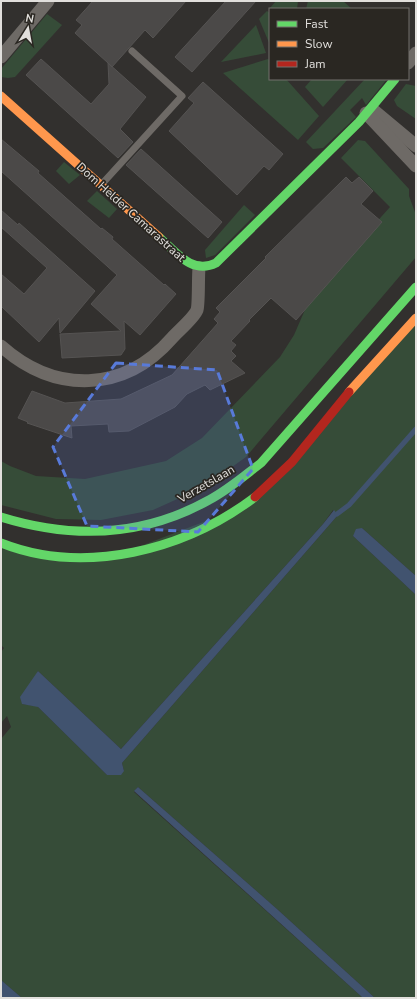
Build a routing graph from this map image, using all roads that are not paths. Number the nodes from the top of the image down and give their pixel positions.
1 (48, 1) edge
2 (132, 51) dead end
3 (416, 53) edge
4 (1, 58) edge
5 (409, 62) edge
6 (394, 80) edge
7 (1, 96) edge
8 (369, 111) junction
9 (416, 146) edge
10 (416, 166) edge
11 (101, 186) junction
12 (199, 268) junction
13 (416, 287) edge
14 (416, 318) edge
15 (1, 346) edge
16 (1, 517) edge
17 (1, 543) edge

1 - 4 street
2 - 11 lane
3 - 5 street
6 - 8 main road, Dom Helder Camarastraat
7 - 11 main road, Dom Helder Camarastraat
8 - 9 street
8 - 10 street
8 - 12 main road, Dom Helder Camarastraat
11 - 12 main road, Dom Helder Camarastraat
12 - 15 street
13 - 16 main road, Verzetslaan
14 - 17 main road

